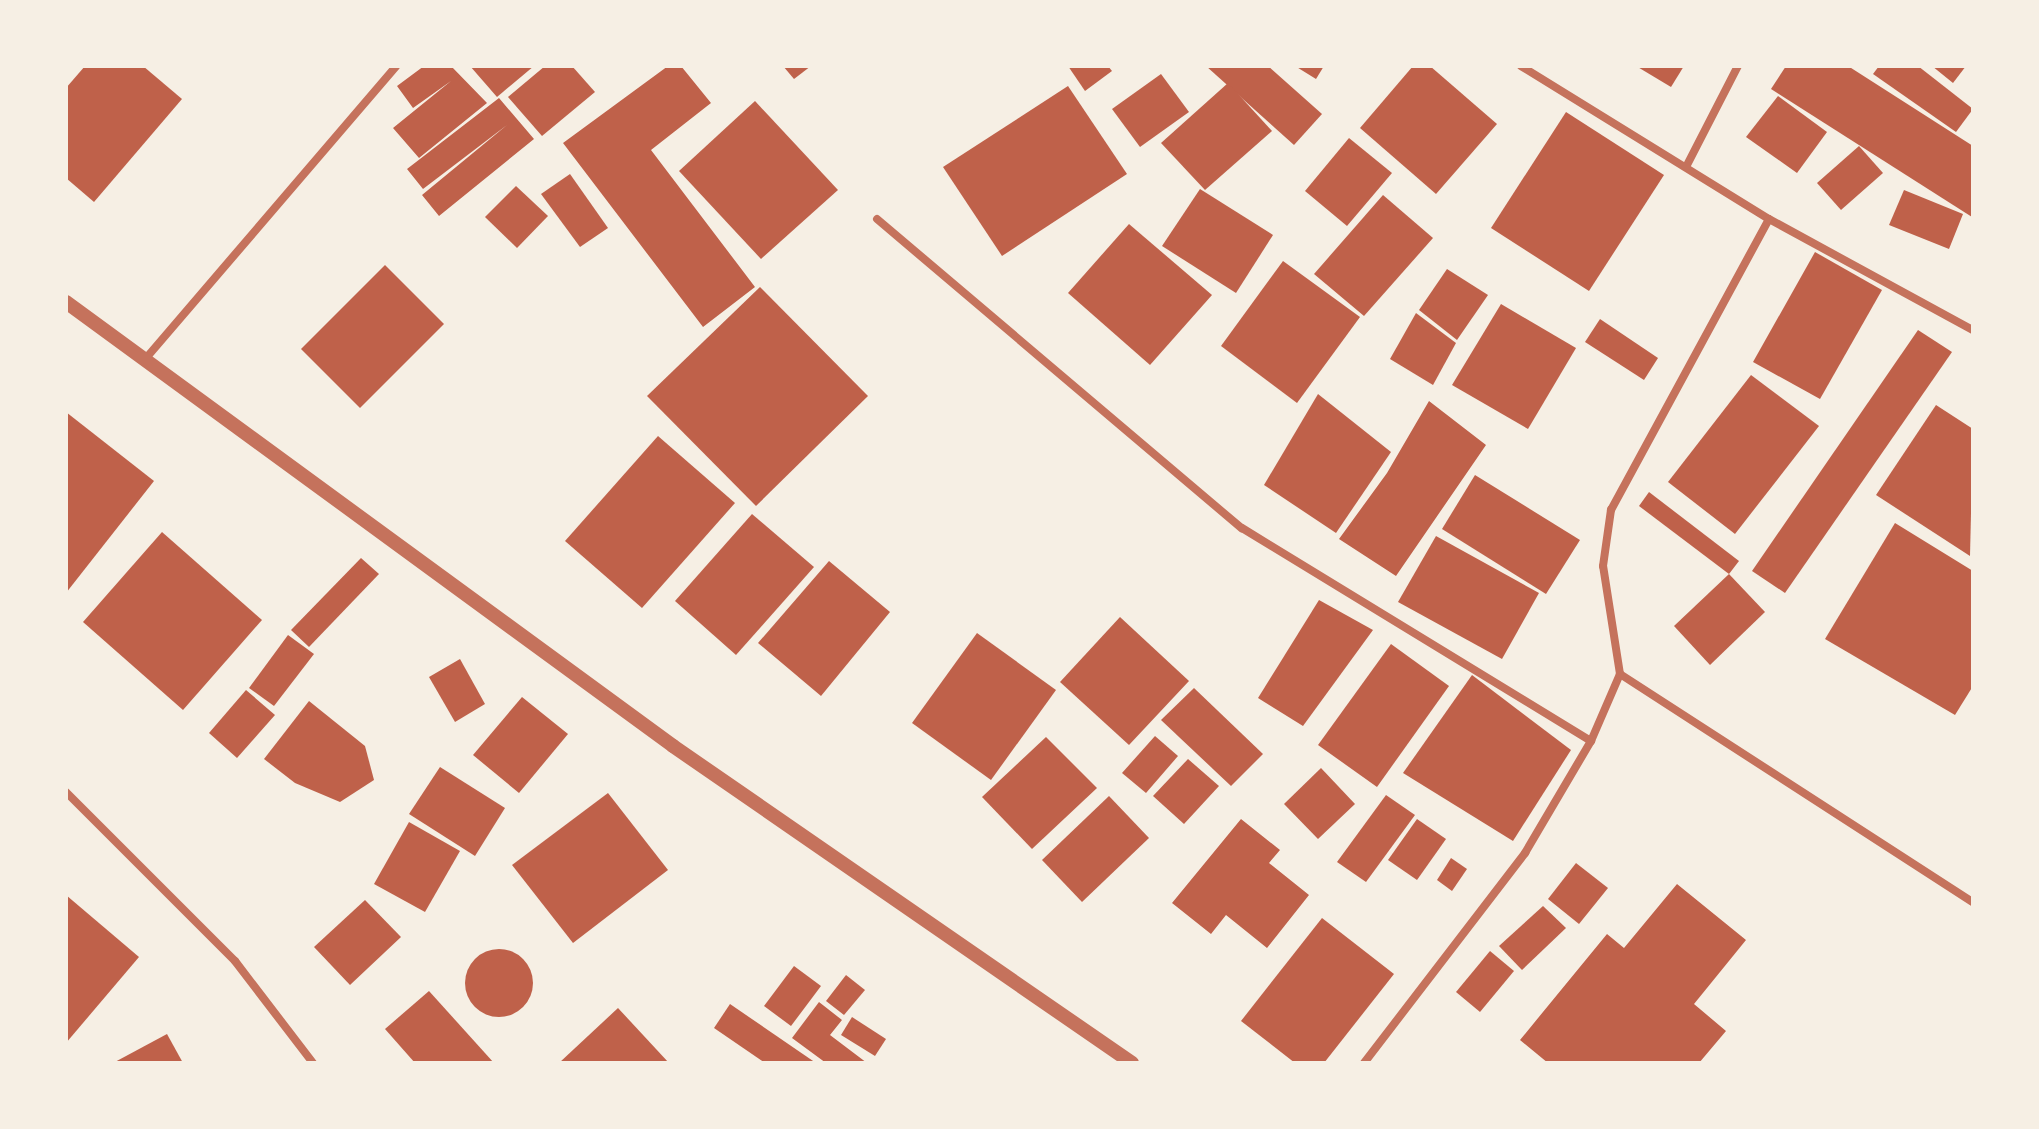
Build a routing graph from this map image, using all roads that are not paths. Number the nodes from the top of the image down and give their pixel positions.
1 (396, 66) edge
2 (1521, 66) edge
3 (1738, 66) edge
4 (1686, 167) junction
5 (877, 219) dead end
6 (1769, 219) junction
7 (66, 302) edge
8 (1973, 330) edge
9 (147, 357) junction
10 (1620, 674) junction
11 (1591, 741) junction
12 (66, 792) edge
13 (1973, 902) edge
14 (313, 1063) edge
15 (1132, 1063) edge
16 (1364, 1063) edge

1 - 9 street
2 - 4 street
3 - 4 street
4 - 6 street
5 - 11 street
6 - 8 street
6 - 10 street
7 - 9 street
9 - 15 street
10 - 11 street
10 - 13 street
11 - 16 street
12 - 14 street

